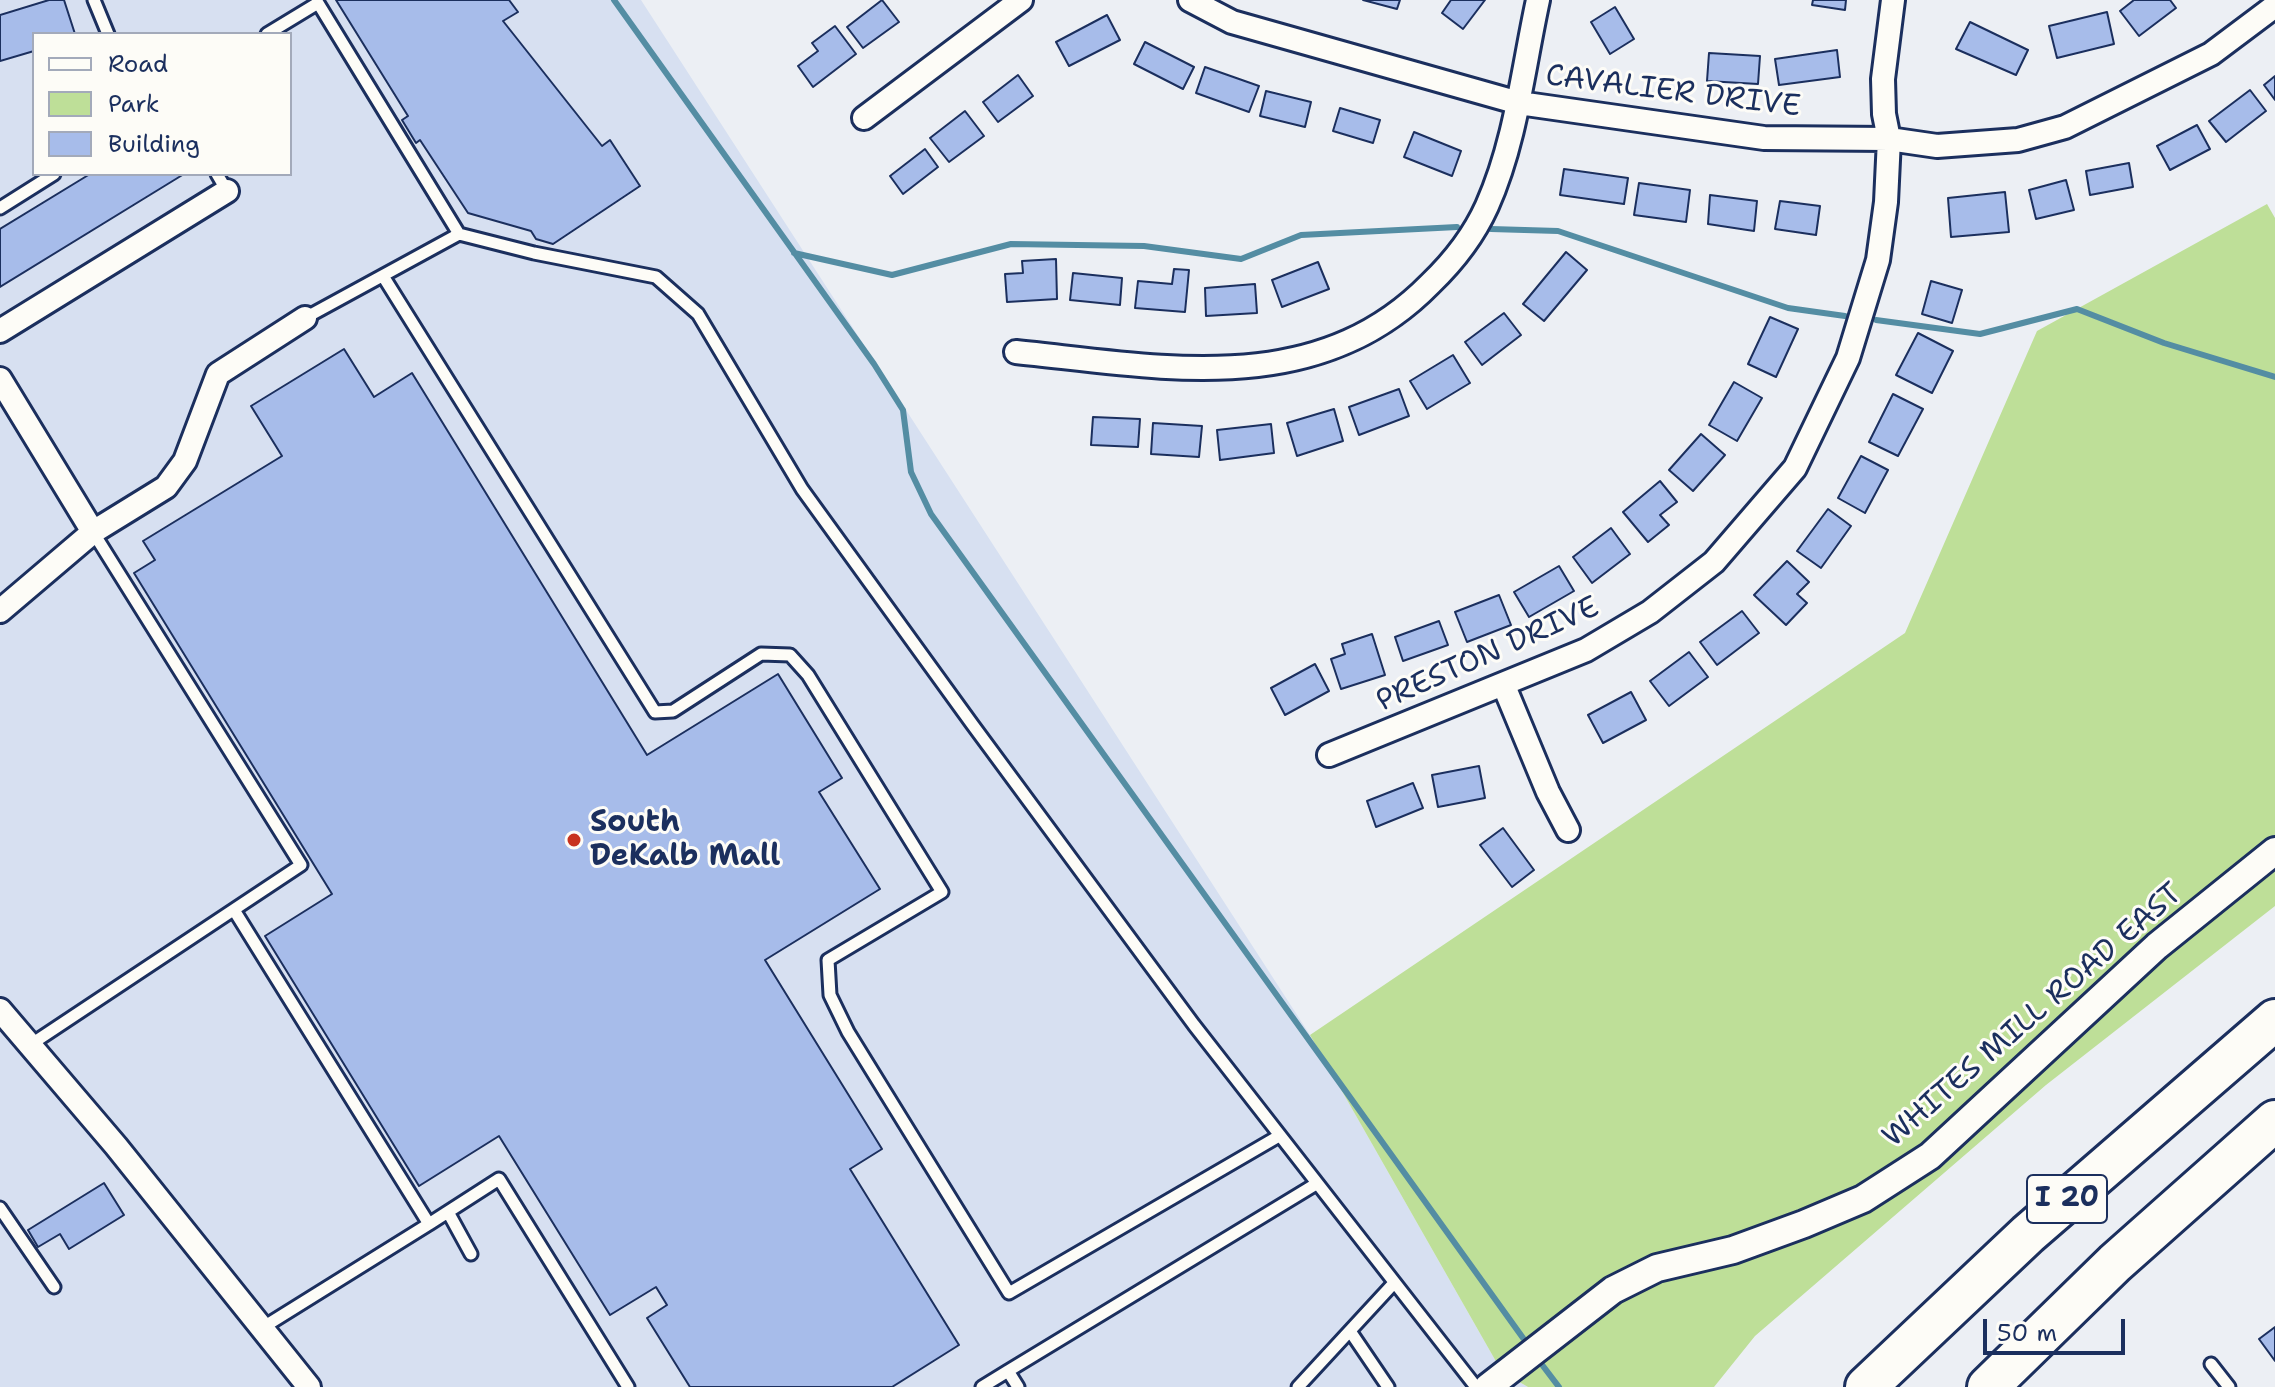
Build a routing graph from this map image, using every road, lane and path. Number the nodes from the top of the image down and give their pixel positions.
1 (94, 0) edge
2 (1021, 0) edge
3 (1190, 0) edge
4 (1538, 0) edge
5 (1893, 0) edge
6 (2275, 6) edge
7 (107, 32) edge
8 (270, 32) edge
9 (1519, 103) junction
10 (864, 118) dead end
11 (1889, 139) junction
12 (51, 176) edge
13 (222, 182) edge
14 (0, 208) edge
15 (459, 234) junction
16 (383, 276) junction
17 (305, 318) joint
18 (0, 331) edge
19 (1016, 352) dead end
20 (0, 379) edge
21 (93, 532) junction
22 (0, 611) edge
23 (1504, 686) junction
24 (1329, 755) dead end
25 (1568, 830) dead end
26 (2275, 851) edge
27 (234, 910) junction
28 (0, 1010) edge
29 (2275, 1020) edge
30 (30, 1045) junction
31 (2275, 1121) edge
32 (1279, 1136) junction
33 (1316, 1184) junction
34 (0, 1208) edge
35 (448, 1212) junction
36 (429, 1224) junction
37 (471, 1254) dead end
38 (2115, 1263) junction
39 (1394, 1283) junction
40 (54, 1287) dead end
41 (262, 1328) junction
42 (1350, 1331) junction
43 (2211, 1364) dead end
44 (1008, 1371) junction
45 (309, 1387) edge
46 (628, 1387) edge
47 (982, 1387) edge
48 (1018, 1387) edge
49 (1298, 1387) edge
50 (1388, 1387) edge
51 (1476, 1387) edge
52 (1488, 1387) edge
53 (1866, 1387) edge
54 (1988, 1387) edge
55 (2000, 1387) edge
56 (2229, 1387) edge

1 - 7 lane
2 - 10 street
3 - 9 street, CAVALIER DRIVE
4 - 9 street
5 - 11 street, PRESTON DRIVE
6 - 11 street, CAVALIER DRIVE
8 - 15 lane
9 - 11 street, CAVALIER DRIVE
9 - 19 street
11 - 23 street, PRESTON DRIVE
12 - 14 lane
13 - 18 street
15 - 16 lane
15 - 32 lane
16 - 17 lane
16 - 32 lane
17 - 21 street
20 - 21 street
21 - 22 street
21 - 27 lane
23 - 24 street, PRESTON DRIVE
23 - 25 street
26 - 52 street, WHITES MILL ROAD EAST
27 - 30 lane
27 - 36 lane
28 - 30 street
29 - 53 highway, I 20
30 - 41 street
31 - 38 highway, I 20
32 - 33 lane
33 - 39 lane
33 - 44 lane
34 - 40 lane
35 - 36 lane
35 - 37 lane
35 - 46 lane
36 - 41 lane
38 - 54 highway, I 20
38 - 55 highway
39 - 42 lane
39 - 51 lane
41 - 45 street
42 - 49 lane
42 - 50 lane
43 - 56 lane
44 - 47 lane
44 - 48 lane

